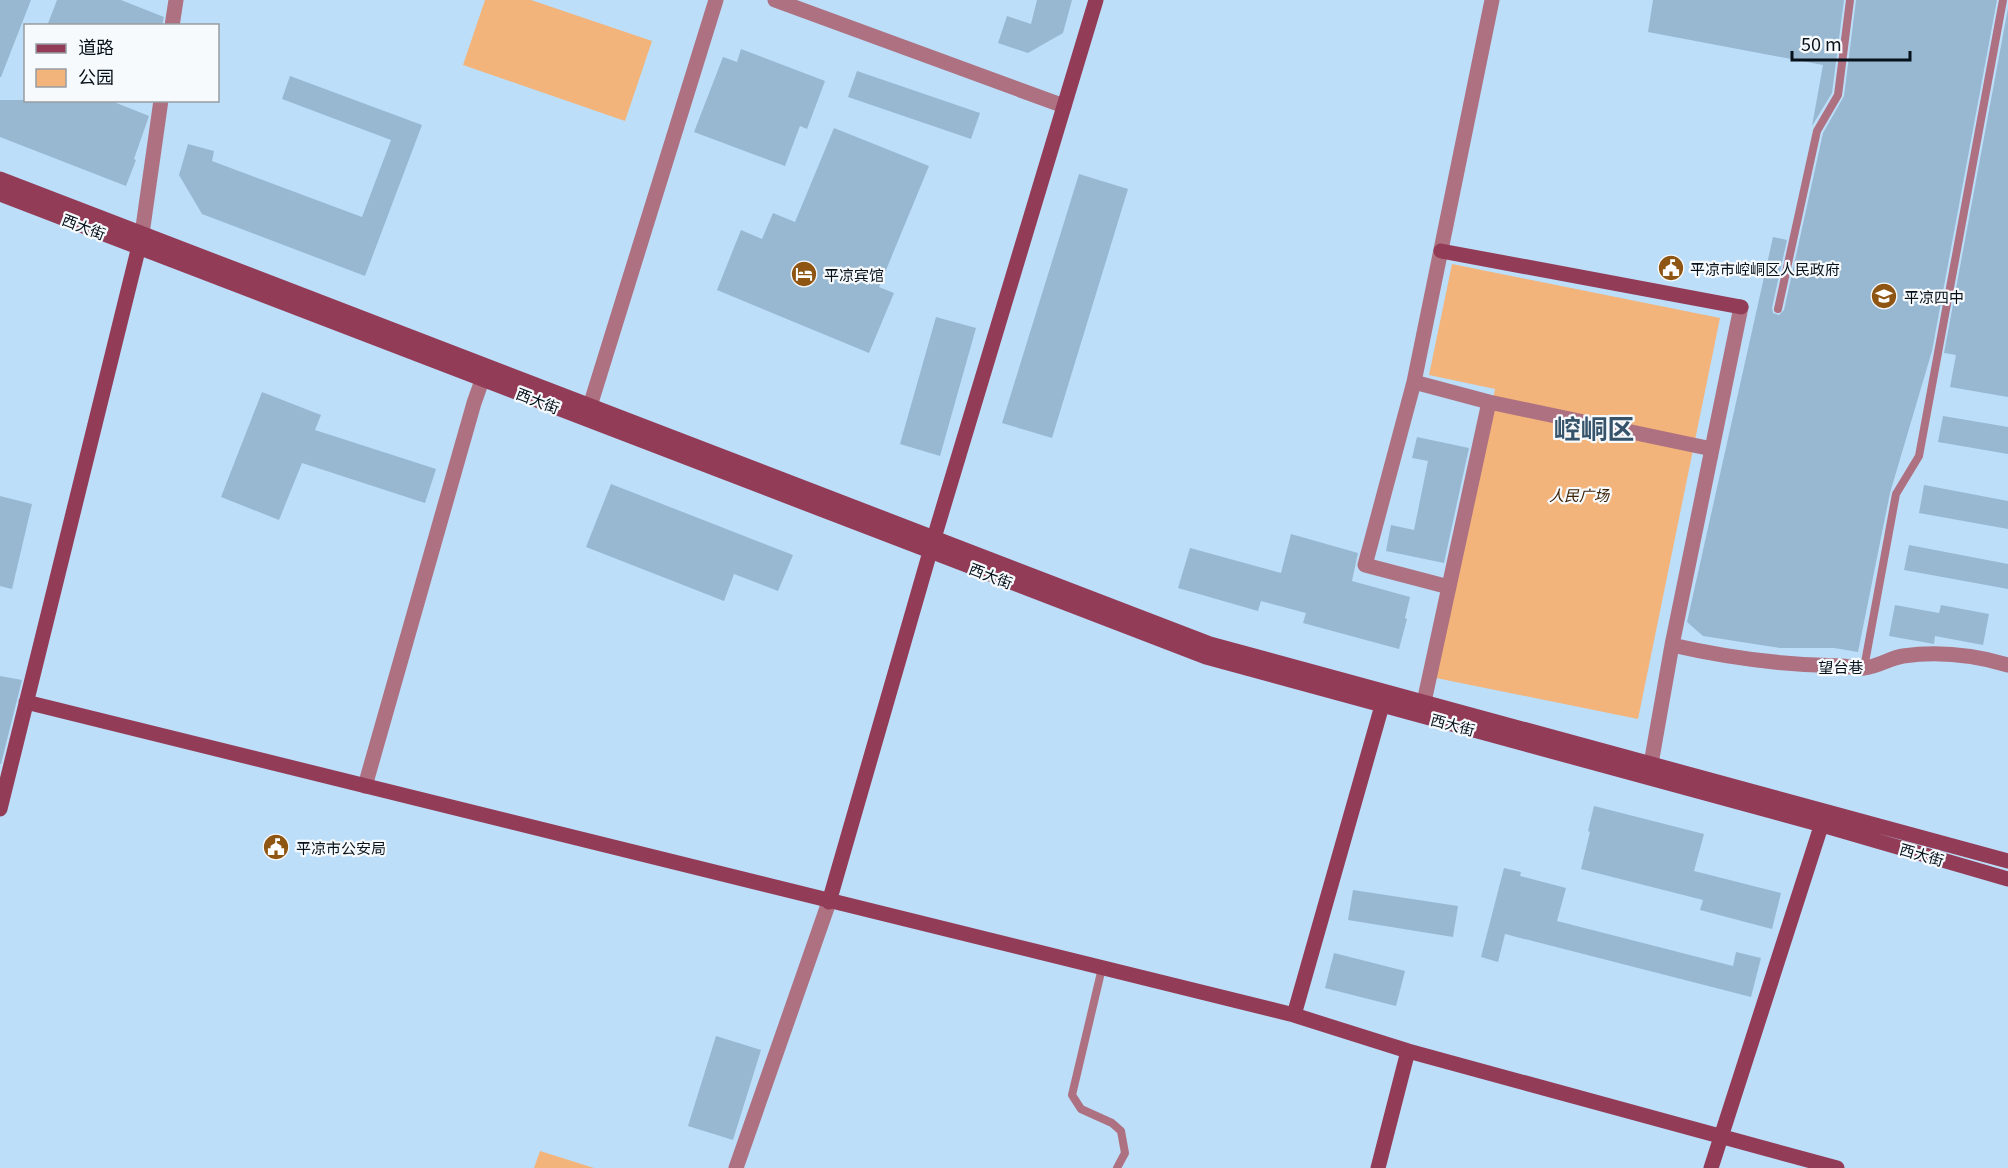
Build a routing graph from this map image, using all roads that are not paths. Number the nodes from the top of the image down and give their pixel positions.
1 (176, 0) edge
2 (716, 0) edge
3 (775, 0) edge
4 (1096, 0) edge
5 (1491, 0) edge
6 (1850, 0) edge
7 (2003, 0) edge
8 (172, 24) edge
9 (161, 102) edge
10 (1064, 106) junction
11 (0, 179) edge
12 (0, 194) edge
13 (141, 241) junction
14 (1441, 251) junction
15 (1778, 309) dead end
16 (485, 373) junction
17 (1414, 382) junction
18 (1489, 402) junction
19 (590, 406) junction
20 (1712, 449) junction
21 (932, 545) junction
22 (1449, 587) junction
23 (1672, 645) junction
24 (2008, 664) edge
25 (1864, 668) junction
26 (1384, 698) junction
27 (26, 702) junction
28 (1424, 702) junction
29 (1650, 771) junction
30 (365, 786) junction
31 (0, 809) edge
32 (1824, 818) junction
33 (2008, 861) edge
34 (2008, 879) edge
35 (829, 902) junction
36 (1102, 969) junction
37 (1294, 1015) junction
38 (1408, 1051) junction
39 (1721, 1135) junction
40 (736, 1168) edge
41 (1117, 1168) edge
42 (1378, 1168) edge
43 (1711, 1168) edge
44 (1838, 1168) edge

1 - 8 street
2 - 19 street
3 - 10 street
4 - 10 street
5 - 14 street
6 - 15 lane
7 - 25 lane
9 - 13 street
10 - 21 street
11 - 13 street, 西大街
12 - 13 street, 西大街
13 - 16 street, 西大街
13 - 27 street
14 - 17 street
14 - 20 street
16 - 19 street, 西大街
16 - 21 street, 西大街
16 - 30 street
17 - 18 street
17 - 22 street
18 - 20 street
18 - 22 street
19 - 21 street, 西大街
20 - 23 street
21 - 26 street, 西大街
21 - 35 street
22 - 28 street
23 - 25 street, 望台巷
23 - 29 street
24 - 25 street, 望台巷
26 - 28 street, 西大街
26 - 29 street, 西大街
26 - 37 street
27 - 30 street
27 - 31 street
28 - 29 street, 西大街
29 - 32 street, 西大街
30 - 35 street
32 - 33 street, 西大街
32 - 34 street, 西大街
32 - 39 street
35 - 36 street
35 - 40 street
36 - 37 street
36 - 41 lane
37 - 38 street
38 - 39 street
38 - 42 street
39 - 43 street
39 - 44 street

